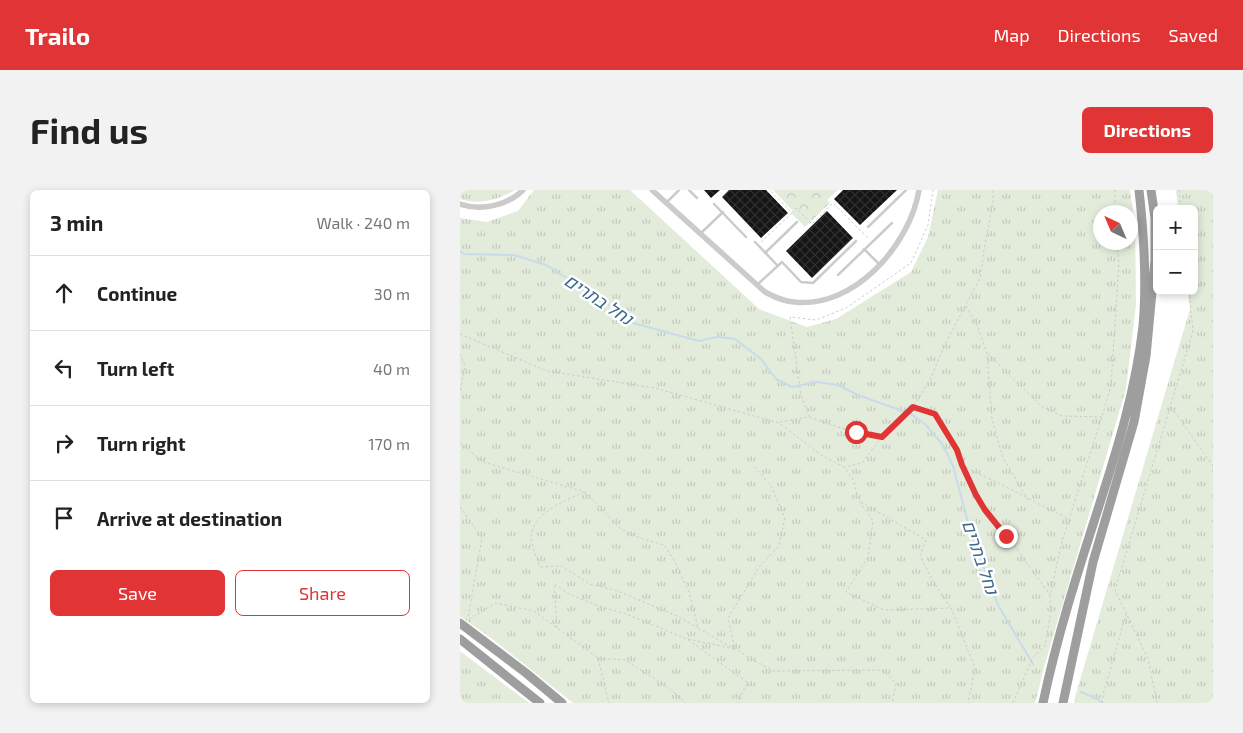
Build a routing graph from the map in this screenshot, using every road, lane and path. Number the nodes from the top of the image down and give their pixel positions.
1 (523, 190) edge
2 (652, 190) edge
3 (679, 190) edge
4 (689, 190) edge
5 (770, 190) edge
6 (906, 190) edge
7 (919, 190) edge
8 (933, 190) edge
9 (993, 190) edge
10 (1115, 190) edge
11 (1139, 190) edge
12 (1151, 190) edge
13 (1179, 190) edge
14 (697, 198) dead end
15 (666, 203) junction
16 (460, 204) edge
17 (714, 204) dead end
18 (1115, 205) edge
19 (1181, 205) edge
20 (723, 212) junction
21 (792, 212) junction
22 (797, 222) dead end
23 (892, 223) dead end
24 (868, 227) dead end
25 (700, 234) junction
26 (746, 237) dead end
27 (856, 241) dead end
28 (872, 242) junction
29 (756, 244) joint
30 (864, 249) junction
31 (1118, 250) edge
32 (765, 253) junction
33 (778, 266) junction
34 (881, 266) junction
35 (838, 275) dead end
36 (756, 285) junction
37 (1189, 295) edge
38 (966, 305) junction
39 (460, 334) edge
40 (460, 354) edge
41 (987, 354) junction
42 (460, 393) edge
43 (1170, 406) junction
44 (913, 407) junction
45 (809, 417) junction
46 (1102, 417) junction
47 (779, 423) junction
48 (882, 437) junction
49 (460, 443) edge
50 (753, 465) dead end
51 (962, 465) junction
52 (1213, 466) edge
53 (844, 467) junction
54 (585, 492) junction
55 (1028, 500) junction
56 (859, 501) junction
57 (460, 507) edge
58 (1069, 519) junction
59 (1050, 596) junction
60 (950, 608) junction
61 (1126, 614) junction
62 (460, 623) edge
63 (557, 628) junction
64 (698, 628) junction
65 (460, 639) edge
66 (687, 639) junction
67 (735, 649) junction
68 (598, 658) junction
69 (560, 702) edge
70 (540, 703) edge
71 (609, 703) edge
72 (686, 703) edge
73 (739, 703) edge
74 (892, 703) edge
75 (968, 703) edge
76 (1013, 703) edge
77 (1043, 703) edge
78 (1063, 703) edge
79 (1102, 703) edge
80 (1157, 703) edge

1 - 16 street
2 - 15 street
3 - 15 lane
4 - 14 lane
5 - 21 path
6 - 24 lane
7 - 34 street
8 - 45 path
9 - 38 path
10 - 18 path
11 - 77 highway
12 - 78 highway
13 - 19 path
15 - 25 street
17 - 20 lane
20 - 25 lane
20 - 26 lane
21 - 28 path
21 - 29 path
22 - 32 lane
23 - 28 lane
25 - 36 street
27 - 33 lane
28 - 30 lane
29 - 32 lane
30 - 34 lane
30 - 35 lane
31 - 46 path
32 - 33 lane
33 - 36 lane
34 - 36 street
37 - 43 path
38 - 41 path
38 - 44 path
39 - 47 path
40 - 42 path
41 - 46 path
41 - 55 path
43 - 52 path
43 - 61 path
44 - 48 path
44 - 51 path
45 - 47 path
45 - 48 path
46 - 58 path
47 - 53 path
48 - 53 path
49 - 54 path
50 - 67 path
51 - 55 path
51 - 59 path
53 - 56 path
54 - 64 path
54 - 64 path
55 - 58 path
56 - 60 path
56 - 60 path
57 - 63 path
58 - 59 path
59 - 76 path
60 - 75 path
61 - 79 path
61 - 80 path
62 - 69 highway
63 - 66 path
63 - 68 path
64 - 67 path
65 - 70 highway
66 - 67 path
66 - 73 path
67 - 74 path
68 - 71 path
68 - 72 path

